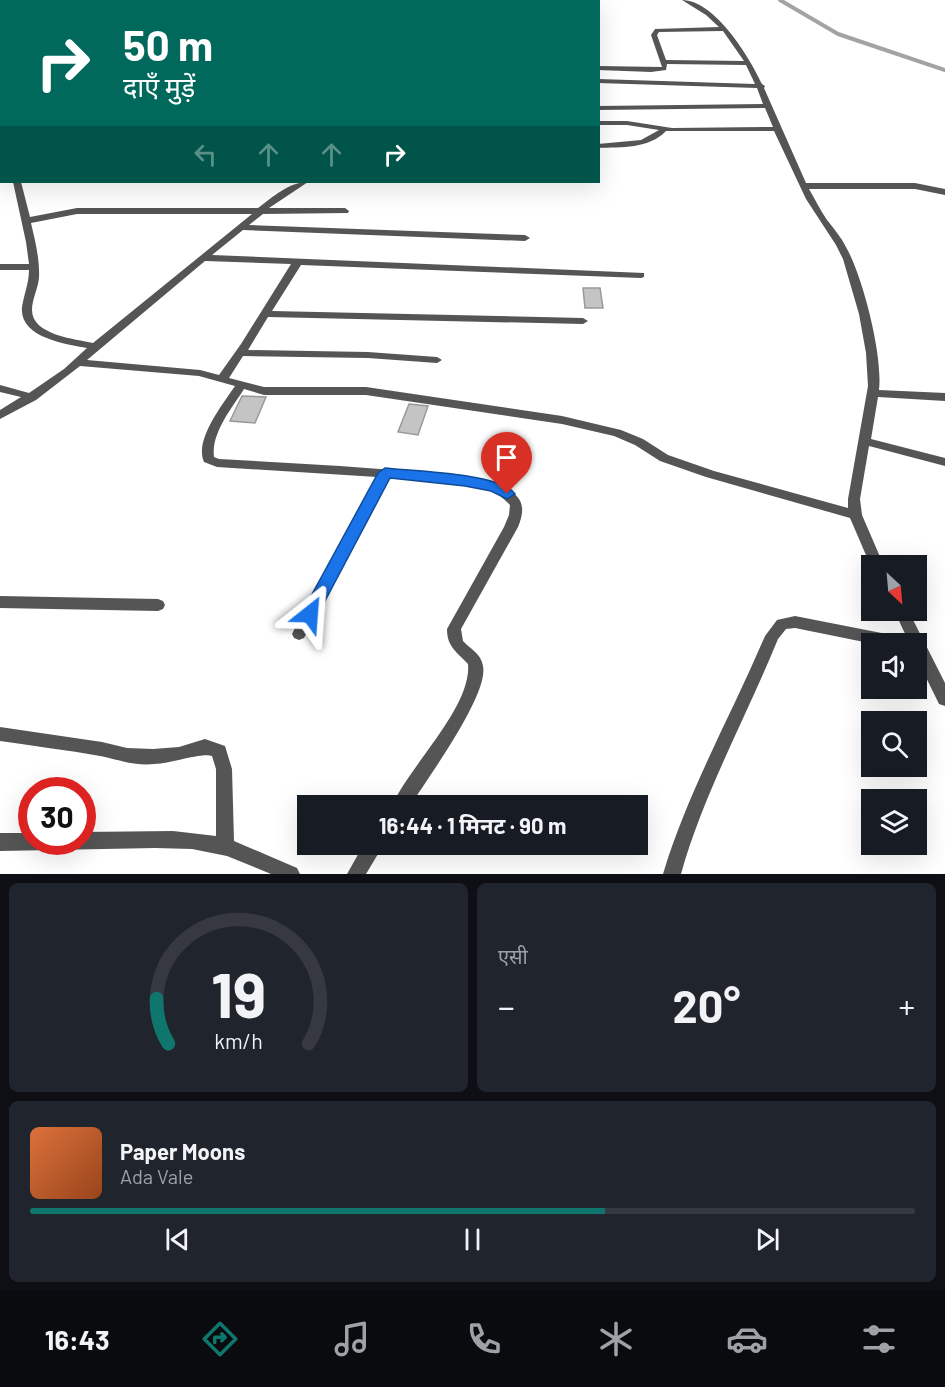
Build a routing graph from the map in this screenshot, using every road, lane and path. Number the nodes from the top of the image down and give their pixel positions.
1 (686, 0) edge
2 (724, 29) junction
3 (664, 62) junction
4 (749, 63) junction
5 (600, 68) edge
6 (600, 81) edge
7 (762, 86) junction
8 (769, 106) junction
9 (600, 108) edge
10 (600, 123) edge
11 (663, 129) junction
12 (778, 129) junction
13 (600, 146) edge
14 (17, 183) edge
15 (302, 183) edge
16 (804, 186) junction
17 (945, 192) edge
18 (261, 210) junction
19 (345, 210) dead end
20 (25, 221) junction
21 (242, 227) junction
22 (525, 238) dead end
23 (204, 258) junction
24 (297, 263) junction
25 (0, 267) edge
26 (34, 267) junction
27 (641, 275) dead end
28 (265, 314) junction
29 (583, 321) dead end
30 (96, 347) junction
31 (240, 353) junction
32 (437, 360) dead end
33 (78, 363) junction
34 (222, 379) junction
35 (242, 384) junction
36 (0, 388) edge
37 (874, 393) junction
38 (32, 396) junction
39 (945, 397) edge
40 (0, 415) edge
41 (864, 441) junction
42 (945, 462) edge
43 (385, 473) junction
44 (855, 515) junction
45 (872, 555) edge
46 (0, 602) edge
47 (158, 605) dead end
48 (299, 634) dead end
49 (861, 635) edge
50 (927, 668) edge
51 (945, 699) edge
52 (0, 734) edge
53 (407, 795) edge
54 (0, 842) edge
55 (18, 842) edge
56 (96, 842) edge
57 (225, 847) junction
58 (368, 855) edge
59 (291, 874) edge
60 (356, 874) edge
61 (672, 874) edge

1 - 2 street
2 - 3 street
2 - 4 street
3 - 4 street
3 - 5 street
4 - 7 street
6 - 7 street
7 - 8 street
8 - 9 street
8 - 12 street
10 - 11 street
11 - 12 street
11 - 13 street
12 - 16 street
14 - 20 street
15 - 18 street
16 - 17 street
16 - 37 street
18 - 19 street
18 - 20 street
18 - 21 street
20 - 26 street
21 - 22 street
21 - 23 street
23 - 24 street
23 - 30 street
24 - 27 street
24 - 28 street
25 - 26 street
26 - 30 street
28 - 29 street
28 - 31 street
30 - 33 street
31 - 32 street
31 - 34 street
33 - 34 street
33 - 38 street
34 - 35 street
35 - 43 street
35 - 44 street
36 - 38 street
37 - 39 street
37 - 41 street
38 - 40 street
41 - 42 street
41 - 44 street
43 - 48 street
43 - 53 street
44 - 45 street
46 - 47 street
49 - 61 street
50 - 51 street
52 - 57 street
54 - 55 street
56 - 57 street
57 - 59 street
58 - 60 street

